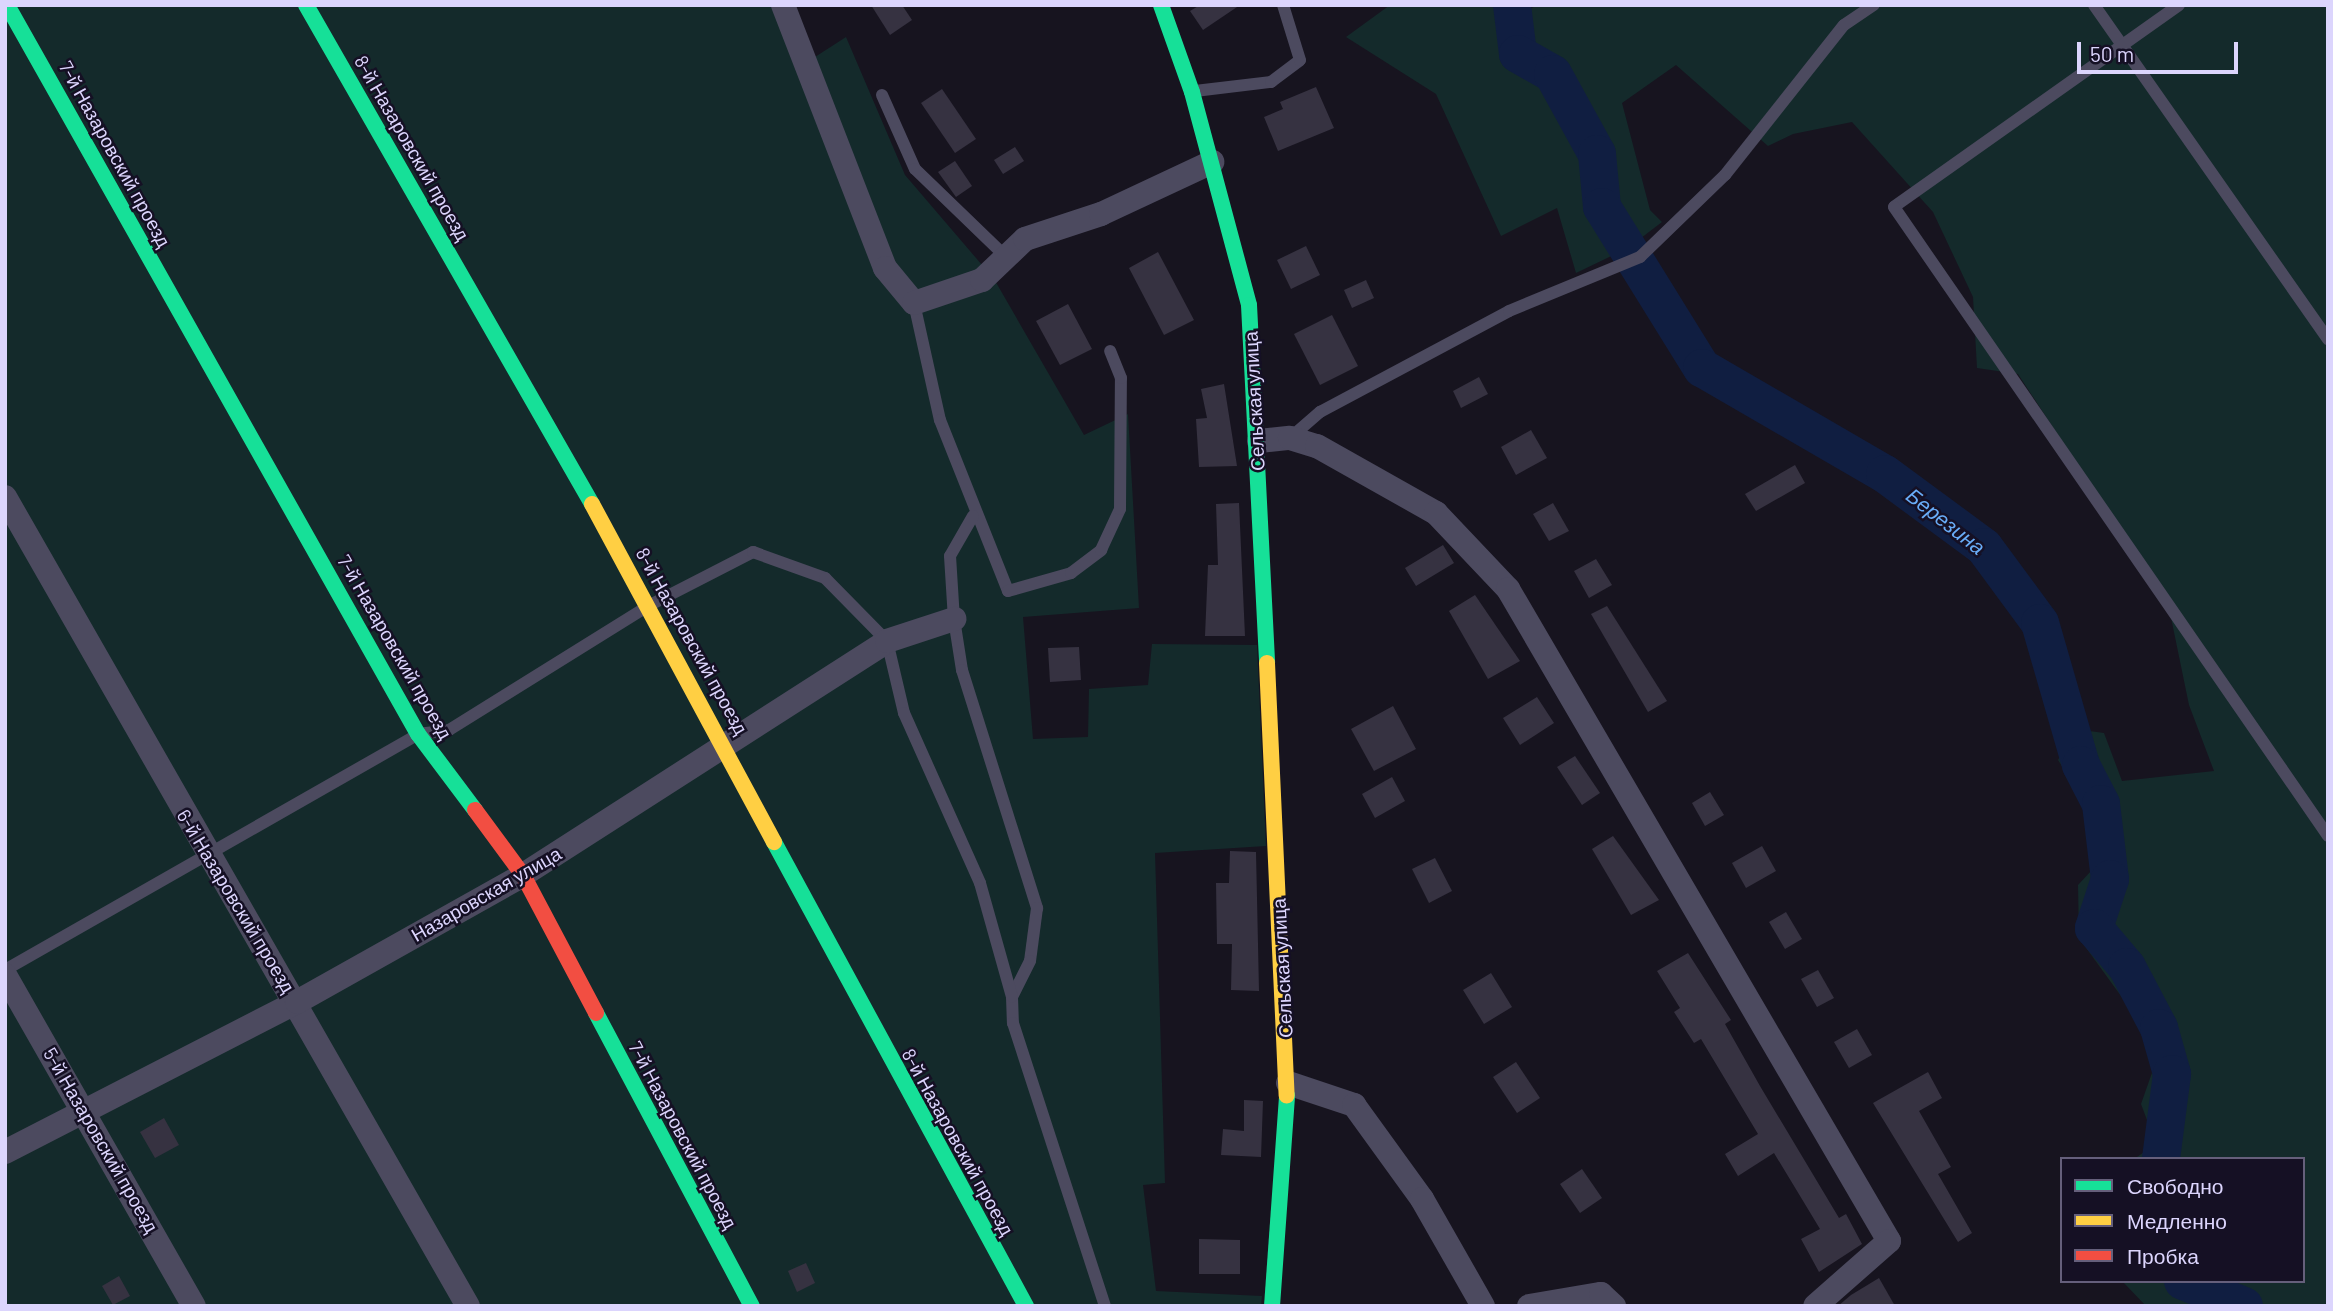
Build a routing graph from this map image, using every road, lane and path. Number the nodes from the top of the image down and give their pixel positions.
1 (7, 5) edge
2 (306, 5) edge
3 (783, 5) edge
4 (1161, 5) edge
5 (1283, 5) edge
6 (1874, 5) edge
7 (2094, 5) edge
8 (2179, 5) edge
9 (2123, 45) junction
10 (1192, 92) junction
11 (881, 95) dead end
12 (1212, 162) junction
13 (1005, 256) junction
14 (914, 303) junction
15 (2328, 340) edge
16 (1110, 351) dead end
17 (1290, 438) junction
18 (1259, 441) junction
19 (5, 497) edge
20 (973, 516) junction
21 (650, 605) junction
22 (954, 618) junction
23 (887, 641) junction
24 (418, 734) junction
25 (725, 746) junction
26 (2328, 836) edge
27 (205, 853) junction
28 (523, 875) junction
29 (5, 973) edge
30 (1012, 997) junction
31 (297, 1002) junction
32 (1288, 1083) junction
33 (86, 1110) junction
34 (5, 1152) edge
35 (1820, 1304) edge
36 (194, 1306) edge
37 (468, 1306) edge
38 (752, 1306) edge
39 (1026, 1306) edge
40 (1105, 1306) edge
41 (1272, 1306) edge
42 (1483, 1306) edge
43 (1529, 1306) edge
44 (1614, 1306) edge

1 - 24 street, 7-й Назаровский проезд
2 - 21 street, 8-й Назаровский проезд
3 - 14 street
4 - 10 street, Сельская улица
5 - 10 lane
6 - 17 lane
7 - 9 lane
8 - 9 lane
9 - 15 lane
9 - 26 lane
10 - 12 street, Сельская улица
11 - 13 lane
12 - 13 street
12 - 18 street, Сельская улица
13 - 14 street
14 - 20 lane
16 - 20 lane
17 - 18 street
17 - 35 street
18 - 32 street, Сельская улица
19 - 27 street, 6-й Назаровский проезд
20 - 22 lane
21 - 23 lane
21 - 24 lane
21 - 25 street, 8-й Назаровский проезд
22 - 23 street, Назаровская улица
22 - 30 lane
23 - 25 street, Назаровская улица
23 - 30 lane
24 - 27 lane
24 - 28 street, 7-й Назаровский проезд
25 - 28 street, Назаровская улица
25 - 39 street, 8-й Назаровский проезд
27 - 29 lane
27 - 31 street, 6-й Назаровский проезд
28 - 31 street, Назаровская улица
28 - 38 street, 7-й Назаровский проезд
29 - 33 street, 5-й Назаровский проезд
30 - 40 lane
31 - 33 street, Назаровская улица
31 - 37 street, 6-й Назаровский проезд
32 - 41 street, Сельская улица
32 - 42 street
33 - 34 street, Назаровская улица
33 - 36 street, 5-й Назаровский проезд
43 - 44 street

